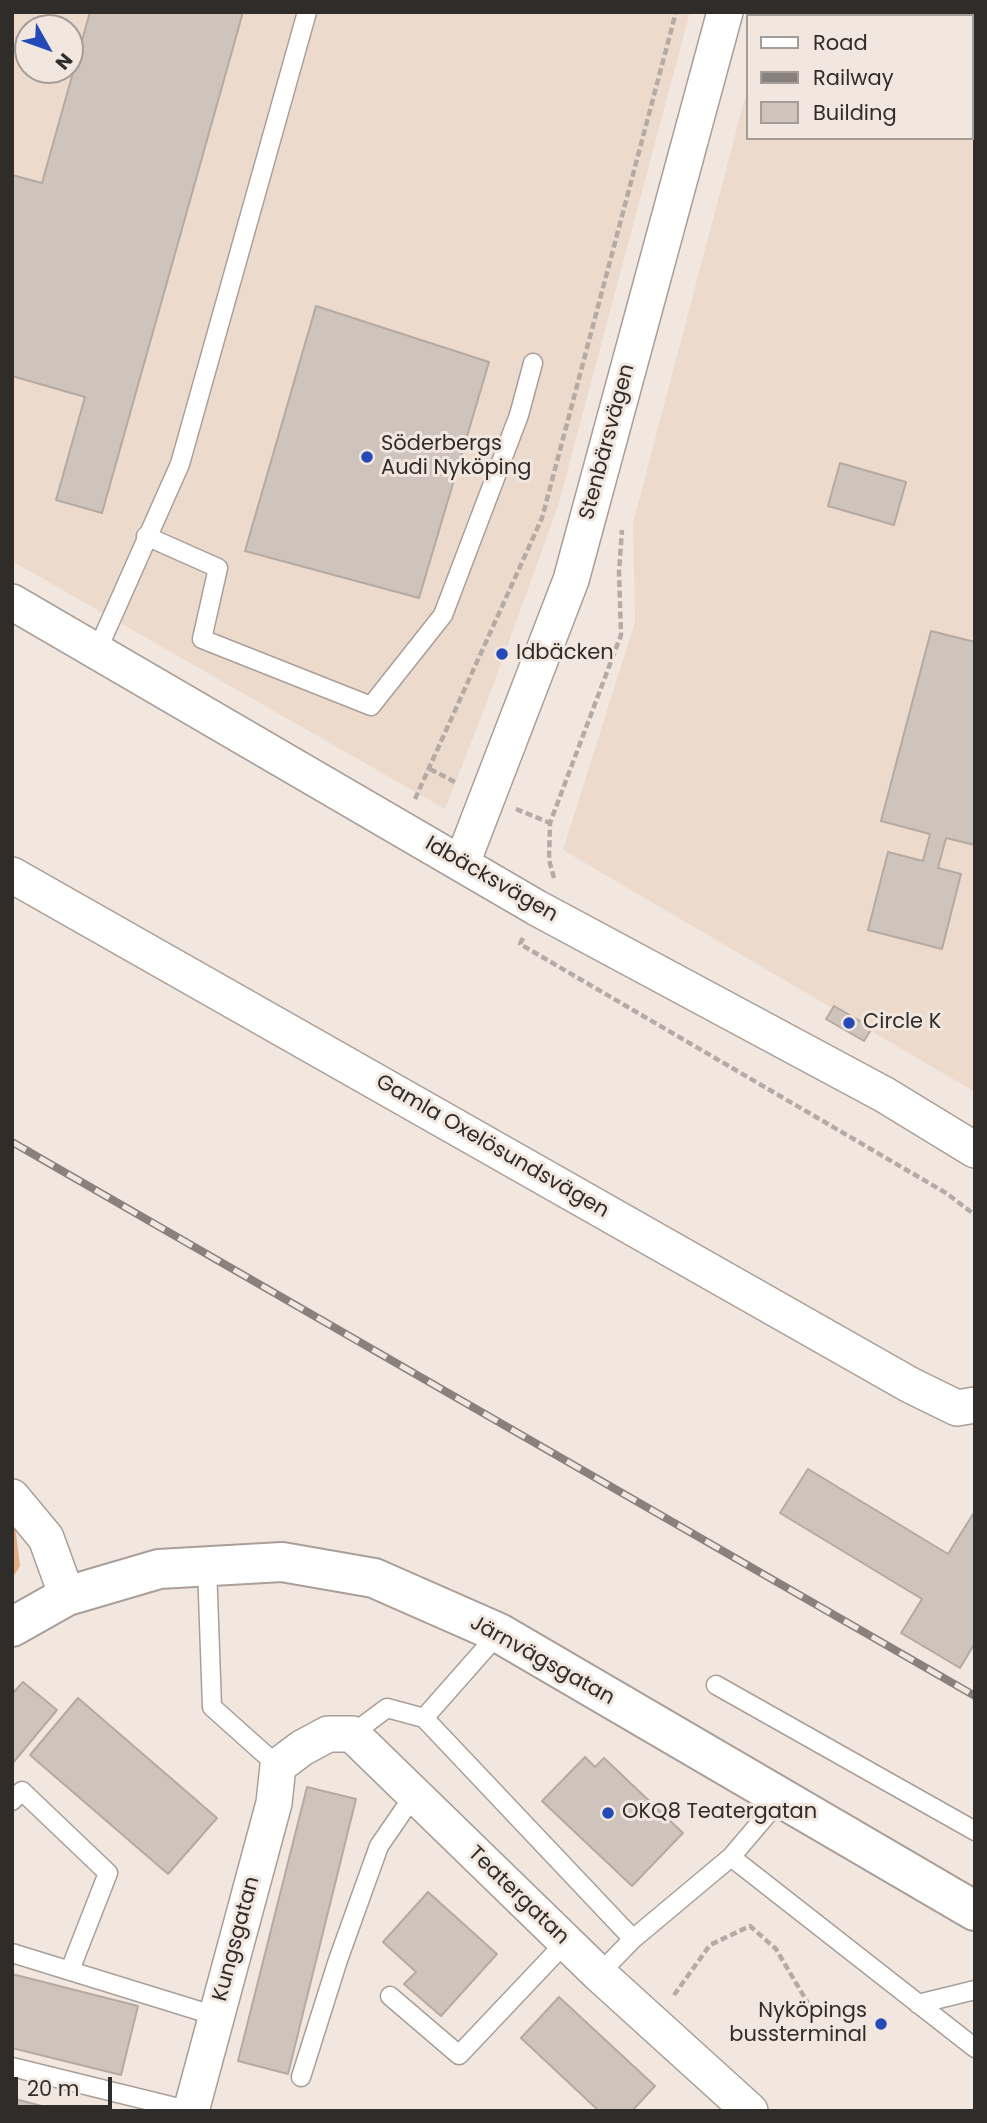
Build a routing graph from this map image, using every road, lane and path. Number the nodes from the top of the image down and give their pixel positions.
1 (307, 12) edge
2 (676, 12) edge
3 (725, 12) edge
4 (533, 363) dead end
5 (146, 536) junction
6 (12, 602) edge
7 (97, 651) junction
8 (430, 769) dead end
9 (550, 823) dead end
10 (462, 863) junction
11 (12, 875) edge
12 (537, 908) junction
13 (975, 1150) edge
14 (975, 1215) edge
15 (975, 1405) edge
16 (12, 1497) edge
17 (207, 1566) junction
18 (67, 1596) junction
19 (12, 1627) edge
20 (499, 1633) junction
21 (716, 1685) dead end
22 (424, 1718) junction
23 (352, 1734) junction
24 (278, 1766) junction
25 (414, 1795) junction
26 (782, 1797) junction
27 (12, 1801) edge
28 (975, 1831) edge
29 (731, 1857) junction
30 (975, 1911) edge
31 (633, 1939) junction
32 (565, 1942) junction
33 (12, 1953) edge
34 (70, 1970) junction
35 (599, 1974) junction
36 (975, 1990) edge
37 (674, 1995) dead end
38 (390, 1996) dead end
39 (918, 2004) junction
40 (809, 2005) dead end
41 (216, 2016) junction
42 (975, 2048) edge
43 (12, 2067) edge
44 (301, 2077) dead end
45 (735, 2106) edge
46 (191, 2111) edge

1 - 5 lane
2 - 8 path
3 - 10 street, Stenbärsvägen
4 - 5 lane
5 - 7 lane
6 - 7 street, Idbäcksvägen
7 - 10 street, Idbäcksvägen
9 - 12 path
10 - 12 street, Idbäcksvägen
11 - 15 street, Gamla Oxelösundsvägen
12 - 13 street, Idbäcksvägen
12 - 14 path
16 - 18 street
17 - 18 main road, Järnvägsgatan
17 - 20 main road, Järnvägsgatan
17 - 24 lane
18 - 19 main road, Järnvägsgatan
20 - 22 lane
20 - 26 main road, Järnvägsgatan
21 - 28 lane
22 - 23 lane
22 - 31 lane
23 - 24 street
23 - 25 street, Teatergatan
24 - 41 street, Kungsgatan
25 - 32 street, Teatergatan
25 - 44 lane
26 - 29 lane
26 - 30 main road, Järnvägsgatan
27 - 34 lane
29 - 31 lane
29 - 39 lane
31 - 35 lane
32 - 35 street, Teatergatan
32 - 38 lane
33 - 34 lane
34 - 41 lane
35 - 45 street, Teatergatan
36 - 39 lane
37 - 40 path
39 - 42 lane
41 - 46 street, Kungsgatan
43 - 46 lane

